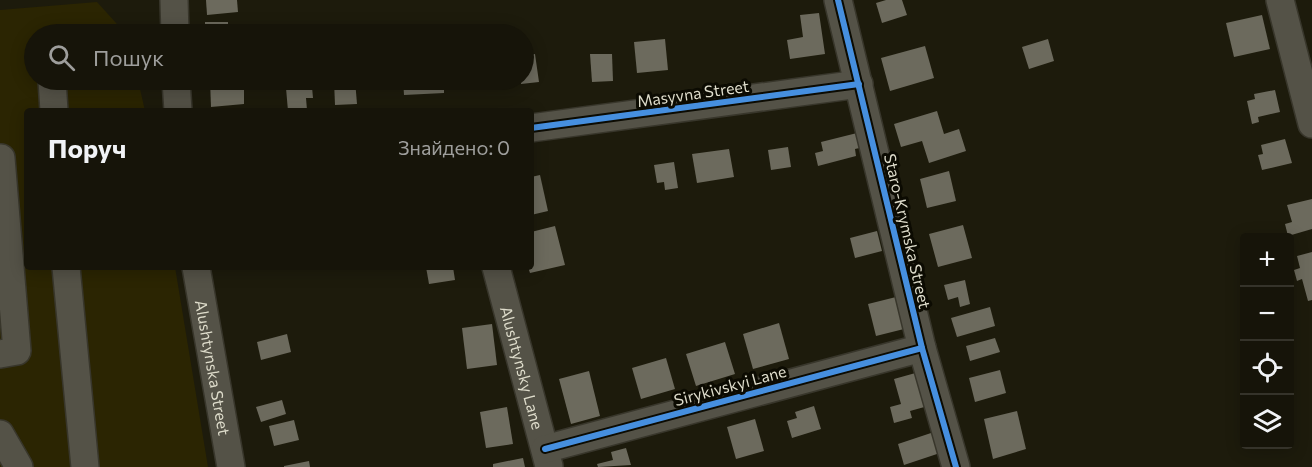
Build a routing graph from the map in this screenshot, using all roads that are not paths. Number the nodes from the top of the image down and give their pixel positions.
1 (174, 0) edge
2 (838, 0) edge
3 (1280, 0) edge
4 (175, 24) edge
5 (859, 84) junction
6 (53, 90) edge
7 (177, 90) edge
8 (54, 108) edge
9 (178, 108) edge
10 (1312, 124) edge
11 (534, 128) edge
12 (1, 158) edge
13 (66, 270) edge
14 (197, 270) edge
15 (497, 270) edge
16 (922, 348) junction
17 (0, 354) edge
18 (0, 434) edge
19 (547, 458) edge
20 (20, 467) edge
21 (85, 467) edge
22 (231, 467) edge
23 (956, 467) edge

1 - 4 street
2 - 5 street, Staro-Krymska Street
3 - 10 street
5 - 11 street, Masyvna Street
5 - 16 street, Staro-Krymska Street
6 - 8 street
7 - 9 street
12 - 17 street
13 - 21 street
14 - 22 street, Alushtynska Street
15 - 19 street, Alushtynsky Lane
16 - 19 street, Sirykivskyi Lane
16 - 23 street, Staro-Krymska Street
18 - 20 street

